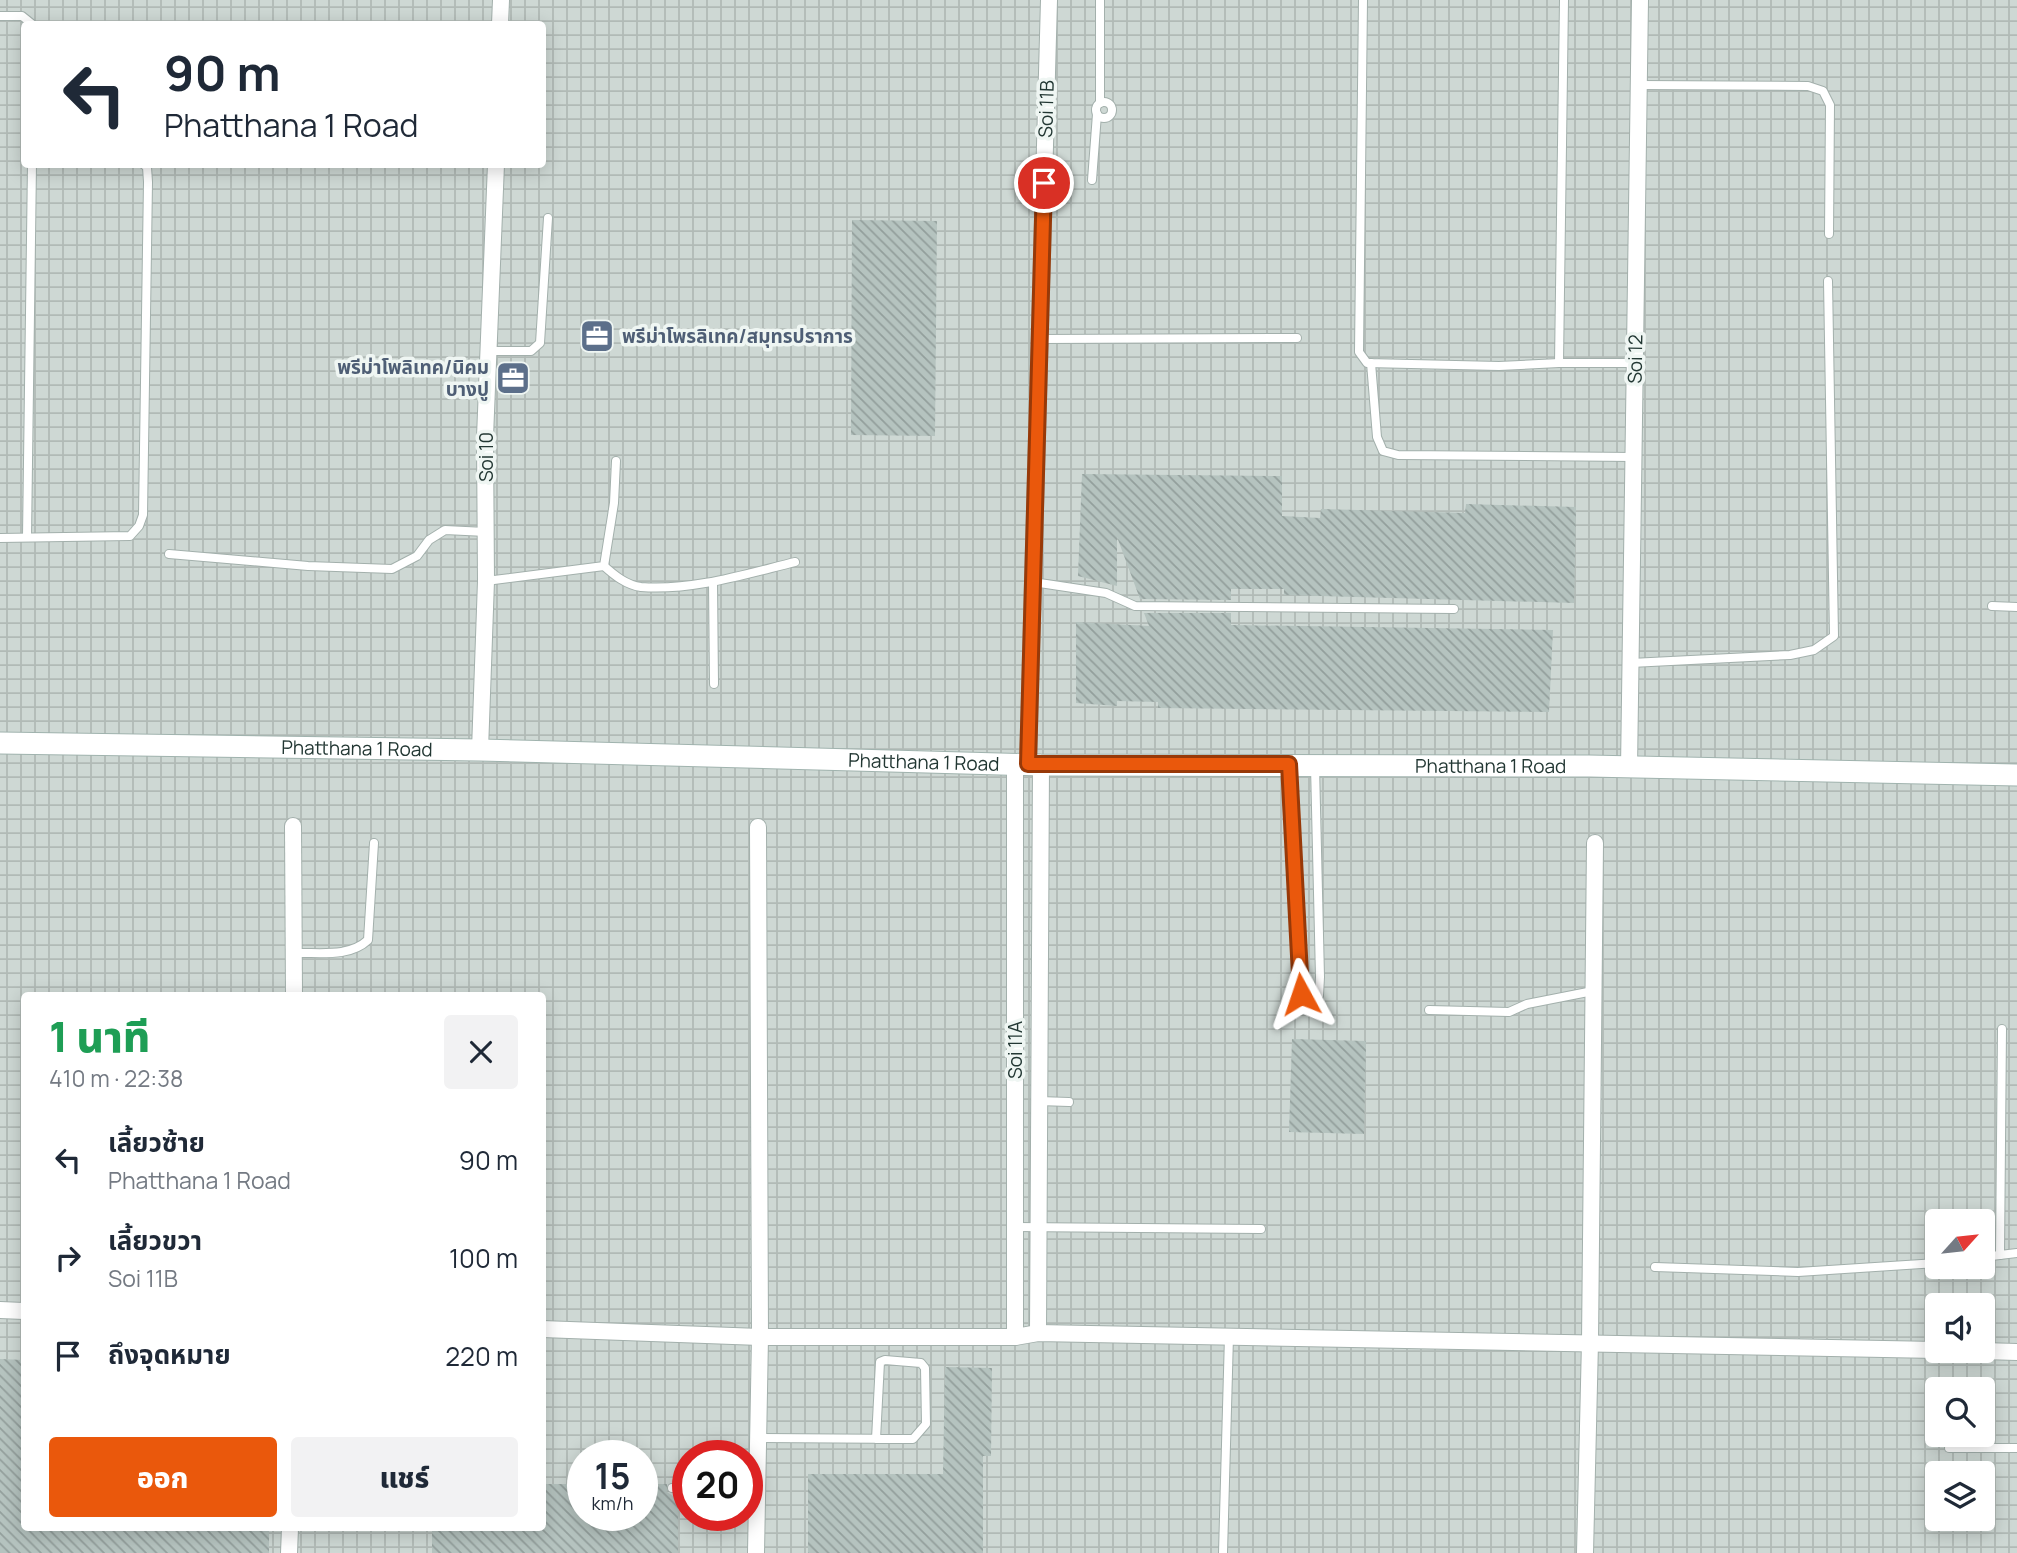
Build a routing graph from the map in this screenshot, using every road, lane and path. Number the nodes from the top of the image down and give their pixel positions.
1 (501, 0) edge
2 (1049, 0) edge
3 (1100, 0) edge
4 (1363, 0) edge
5 (1564, 0) edge
6 (1640, 0) edge
7 (0, 16) edge
8 (28, 21) edge
9 (500, 21) edge
10 (1639, 85) junction
11 (1100, 103) junction
12 (1097, 114) junction
13 (32, 168) edge
14 (147, 168) edge
15 (496, 168) edge
16 (1092, 180) dead end
17 (548, 218) dead end
18 (1829, 234) dead end
19 (1828, 281) dead end
20 (1297, 338) dead end
21 (1040, 339) junction
22 (489, 351) junction
23 (1371, 363) junction
24 (1559, 363) junction
25 (1635, 363) junction
26 (1633, 457) junction
27 (616, 461) dead end
28 (486, 532) junction
29 (27, 537) junction
30 (0, 538) edge
31 (169, 554) dead end
32 (795, 562) dead end
33 (604, 566) junction
34 (486, 581) junction
35 (713, 582) junction
36 (1033, 582) junction
37 (1992, 606) dead end
38 (2017, 607) edge
39 (1454, 609) dead end
40 (1631, 663) junction
41 (714, 684) dead end
42 (0, 743) edge
43 (480, 750) junction
44 (1028, 764) junction
45 (1289, 764) junction
46 (1315, 764) junction
47 (1629, 769) junction
48 (2017, 775) edge
49 (293, 826) dead end
50 (758, 827) dead end
51 (374, 843) dead end
52 (1595, 843) dead end
53 (294, 953) junction
54 (1594, 991) junction
55 (294, 992) edge
56 (1429, 1010) dead end
57 (2002, 1029) dead end
58 (1015, 1065) junction
59 (1039, 1065) junction
60 (1039, 1101) junction
61 (1069, 1102) dead end
62 (1015, 1182) junction
63 (1038, 1184) junction
64 (1015, 1227) junction
65 (1038, 1227) junction
66 (1261, 1229) dead end
67 (2017, 1253) edge
68 (2000, 1255) junction
69 (1995, 1256) edge
70 (1925, 1264) edge
71 (1655, 1267) dead end
72 (0, 1310) edge
73 (21, 1311) edge
74 (546, 1329) edge
75 (1038, 1333) junction
76 (1229, 1336) junction
77 (760, 1337) junction
78 (1015, 1337) junction
79 (1590, 1342) junction
80 (1925, 1350) edge
81 (1995, 1351) edge
82 (2017, 1352) edge
83 (758, 1438) joint
84 (876, 1439) junction
85 (1949, 1448) dead end
86 (2017, 1448) edge
87 (290, 1531) edge
88 (755, 1531) edge
89 (289, 1553) edge
90 (756, 1553) edge
91 (1223, 1553) edge
92 (1585, 1553) edge

1 - 9 street
2 - 21 street, Soi 11B
3 - 11 lane
4 - 23 lane
5 - 24 lane
6 - 10 street, Soi 12
7 - 8 lane
10 - 18 lane
10 - 25 street, Soi 12
11 - 12 lane
11 - 12 lane
12 - 16 lane
13 - 29 lane
14 - 29 lane
15 - 22 street, Soi 10
17 - 22 lane
19 - 40 lane
20 - 21 lane
21 - 36 street, Soi 11B
22 - 28 street, Soi 10
23 - 24 lane
23 - 26 lane
24 - 25 lane
25 - 26 street, Soi 12
26 - 40 street, Soi 12
27 - 33 lane
28 - 31 lane
28 - 34 street, Soi 10
29 - 30 lane
32 - 35 lane
33 - 34 lane
33 - 35 lane
34 - 43 street, Soi 10
35 - 41 lane
36 - 39 lane
36 - 44 street, Soi 11B
37 - 38 lane
40 - 47 street, Soi 12
42 - 43 main road, Phatthana 1 Road
43 - 44 main road, Phatthana 1 Road
44 - 45 main road, Phatthana 1 Road
44 - 58 street, Soi 11A
44 - 59 street
45 - 46 main road, Phatthana 1 Road
45 - 46 lane
46 - 47 main road, Phatthana 1 Road
47 - 48 main road, Phatthana 1 Road
49 - 53 street
50 - 77 street
51 - 53 lane
52 - 54 street
53 - 55 street
54 - 56 lane
54 - 79 street
57 - 68 lane
58 - 59 street
58 - 62 street, Soi 11A
59 - 60 street
60 - 61 lane
60 - 63 street
62 - 63 street
62 - 64 street, Soi 11A
63 - 65 street
64 - 65 lane
64 - 78 street, Soi 11A
65 - 66 lane
65 - 75 street
67 - 68 lane
68 - 69 lane
70 - 71 lane
72 - 73 street
74 - 77 street
75 - 76 street
75 - 78 street
76 - 79 street
76 - 91 lane
77 - 78 street
77 - 83 street
79 - 80 street
79 - 92 street
81 - 82 street
83 - 84 lane
84 - 84 lane
85 - 86 lane
87 - 89 street
88 - 90 street

